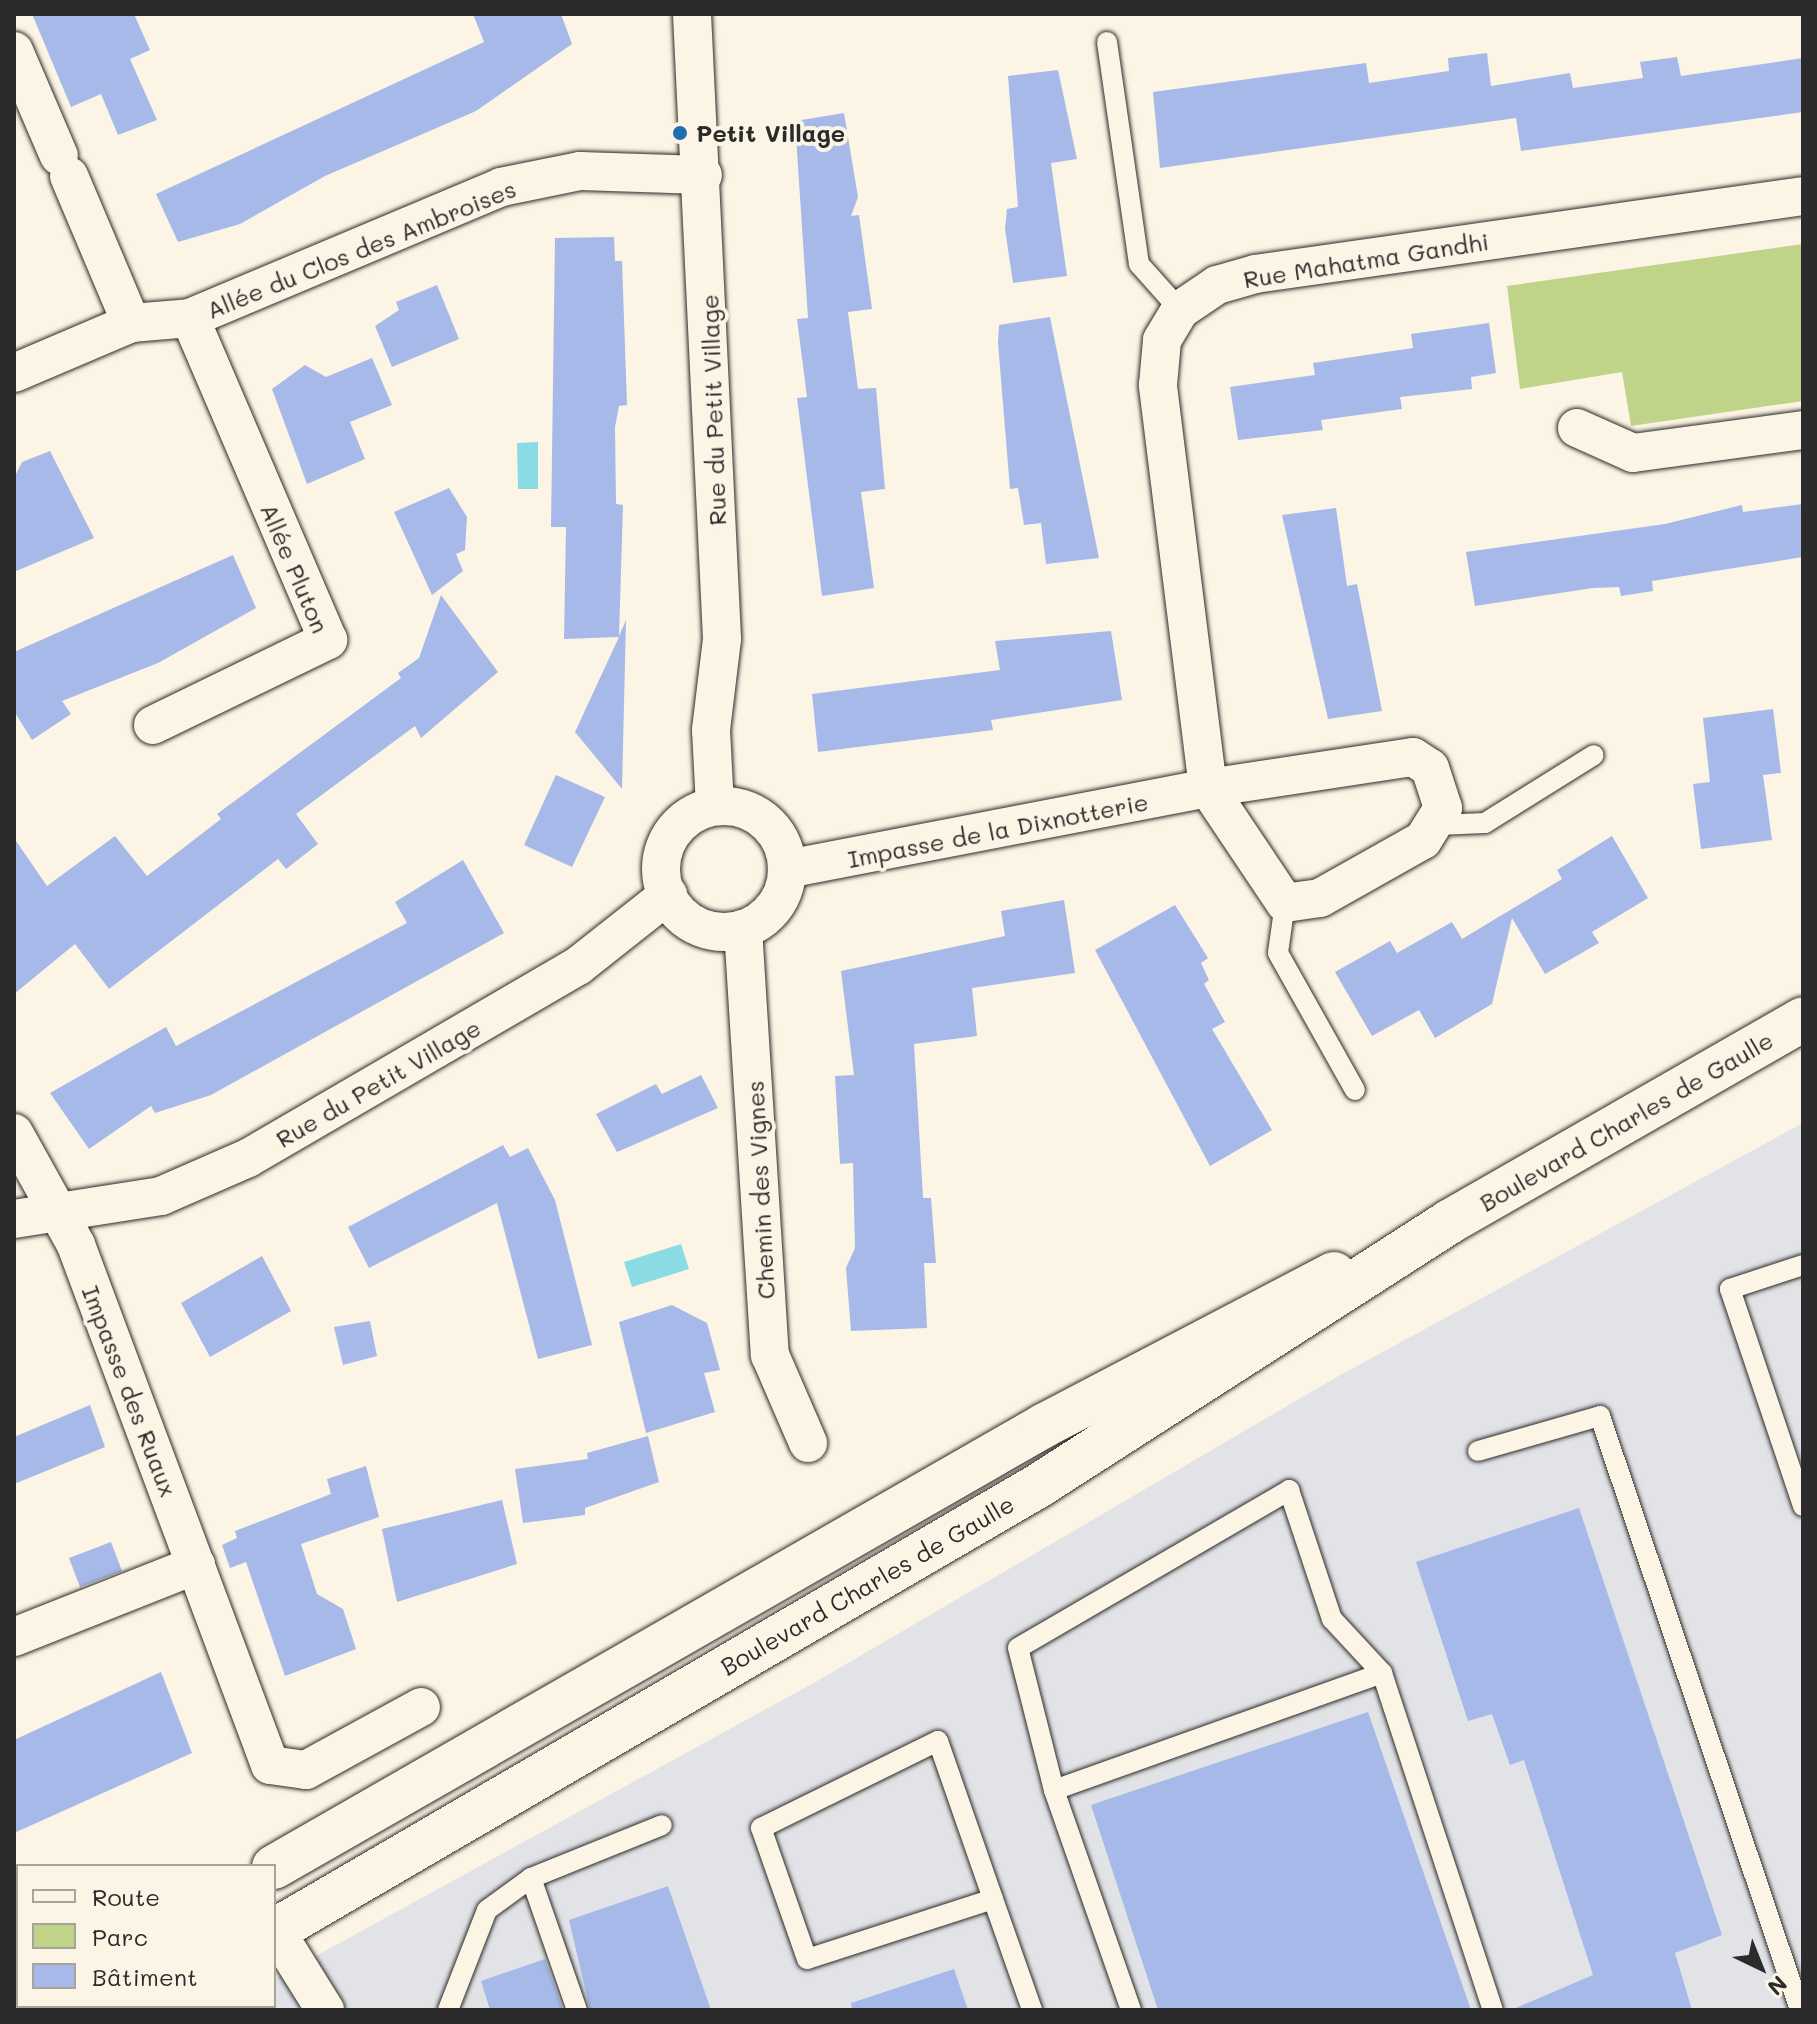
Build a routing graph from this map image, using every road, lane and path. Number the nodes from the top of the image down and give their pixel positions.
1 (692, 14) edge
2 (1107, 42) dead end
3 (14, 51) edge
4 (703, 175) junction
5 (1803, 196) edge
6 (1180, 310) junction
7 (161, 320) junction
8 (14, 373) edge
9 (1577, 428) dead end
10 (1803, 430) edge
11 (153, 725) dead end
12 (1594, 755) dead end
13 (1208, 788) junction
14 (715, 806) junction
15 (1437, 825) junction
16 (787, 869) junction
17 (668, 895) junction
18 (1285, 903) junction
19 (743, 929) junction
20 (1803, 1019) edge
21 (1355, 1090) dead end
22 (14, 1133) edge
23 (63, 1216) junction
24 (14, 1219) edge
25 (1449, 1222) junction
26 (1803, 1265) edge
27 (808, 1443) dead end
28 (1478, 1451) dead end
29 (1803, 1506) edge
30 (196, 1565) junction
31 (14, 1637) edge
32 (1382, 1673) junction
33 (421, 1707) dead end
34 (1054, 1790) junction
35 (662, 1825) dead end
36 (276, 1866) edge
37 (531, 1878) junction
38 (993, 1899) junction
39 (276, 1929) edge
40 (276, 1933) edge
41 (325, 2010) edge
42 (448, 2010) edge
43 (577, 2010) edge
44 (1032, 2010) edge
45 (1131, 2010) edge
46 (1493, 2010) edge
47 (1800, 2010) edge

1 - 4 street, Rue du Petit Village
2 - 6 lane
3 - 7 street
4 - 7 street, Allée du Clos des Ambroises
4 - 14 street, Rue du Petit Village
5 - 6 street, Rue Mahatma Gandhi
6 - 13 street, Rue Mahatma Gandhi
7 - 8 street, Allée du Clos des Ambroises
7 - 11 street, Allée Pluton
9 - 10 street
12 - 15 lane
13 - 15 street, Impasse de la Dixnotterie
13 - 16 street, Impasse de la Dixnotterie
13 - 18 street
14 - 16 street
14 - 17 street
15 - 18 street
16 - 19 street
17 - 19 street
17 - 23 street, Rue du Petit Village
18 - 21 lane
19 - 27 street, Chemin des Vignes
20 - 25 street, Boulevard Charles de Gaulle
22 - 23 street
23 - 24 street, Rue du Petit Village
23 - 30 street, Impasse des Ruaux
25 - 36 street, Boulevard Charles de Gaulle
25 - 39 street, Boulevard Charles de Gaulle
26 - 29 lane
28 - 47 lane
30 - 31 street
30 - 33 street, Impasse des Ruaux
32 - 34 lane
32 - 34 lane
32 - 46 lane
34 - 45 lane
35 - 37 lane
37 - 42 lane
37 - 43 lane
38 - 38 lane
38 - 44 lane
40 - 41 street

